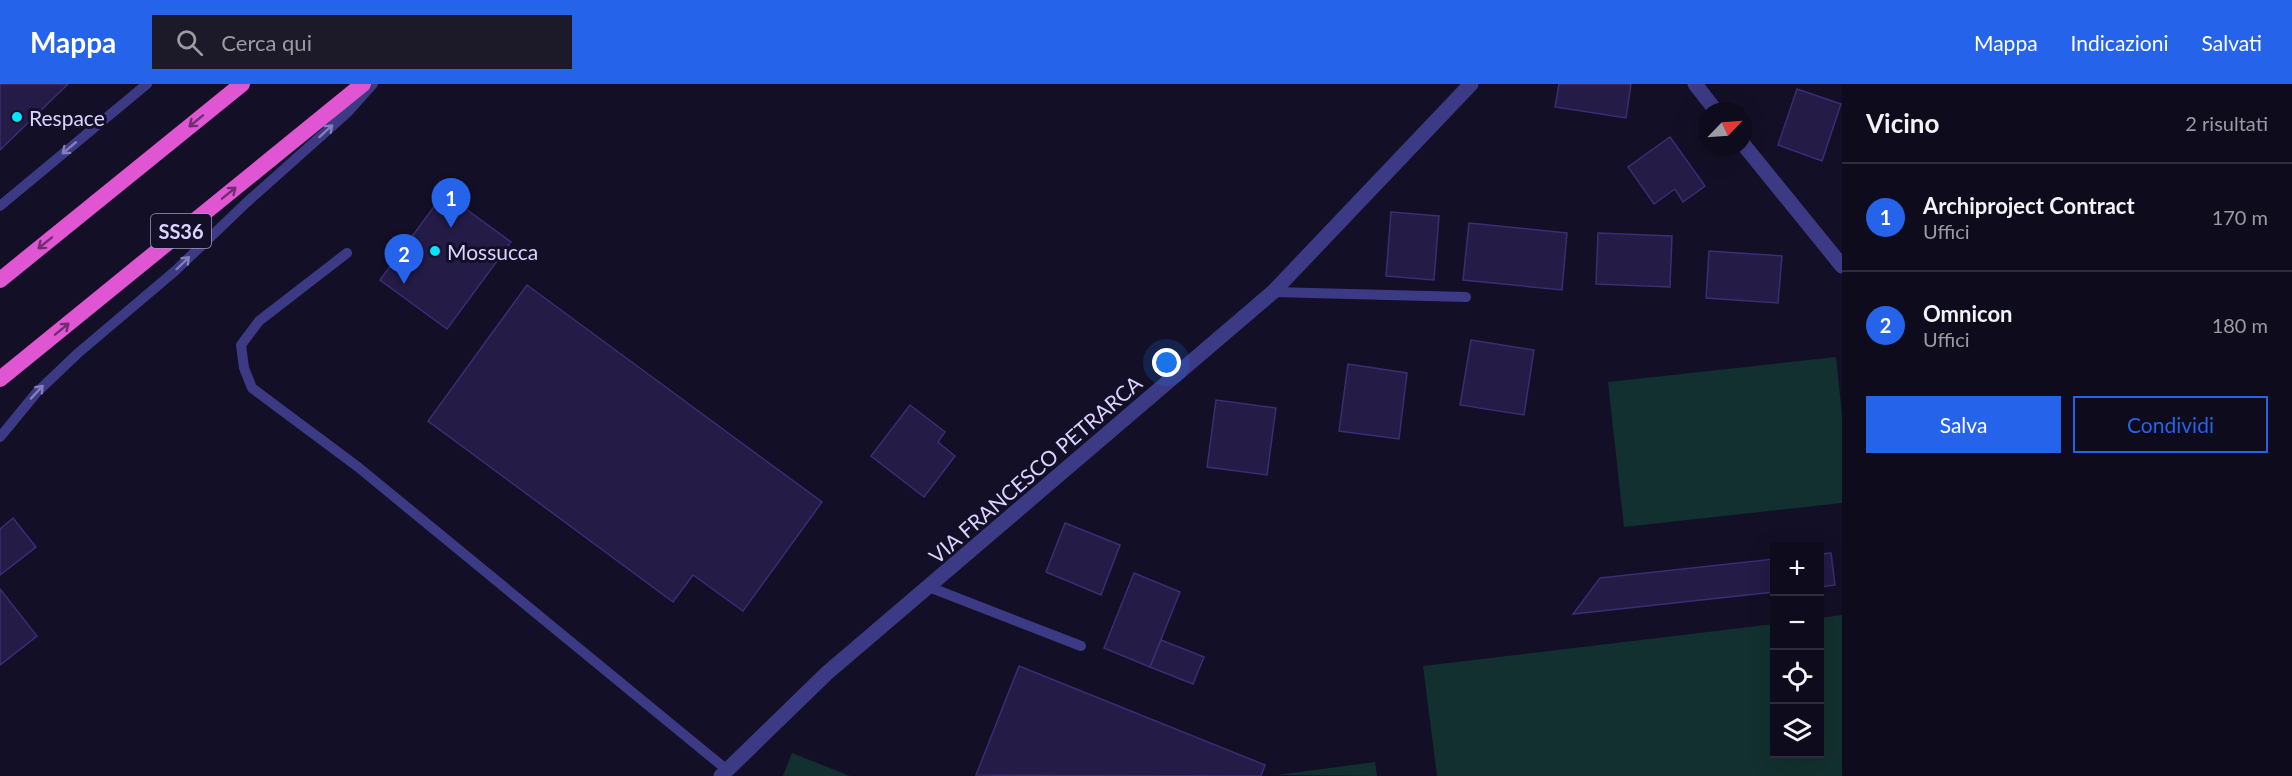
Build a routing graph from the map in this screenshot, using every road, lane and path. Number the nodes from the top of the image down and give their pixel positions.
1 (147, 84) edge
2 (242, 84) edge
3 (363, 84) edge
4 (373, 84) edge
5 (1471, 84) edge
6 (1695, 84) edge
7 (1709, 102) edge
8 (1752, 155) edge
9 (0, 206) edge
10 (347, 253) dead end
11 (1842, 266) edge
12 (0, 280) edge
13 (1273, 292) junction
14 (1466, 297) dead end
15 (0, 379) edge
16 (0, 437) edge
17 (929, 587) junction
18 (1081, 646) dead end
19 (724, 773) edge

1 -> 9 lane
2 -> 12 highway
15 -> 3 highway, SS36
16 -> 4 lane
5 - 13 street, VIA FRANCESCO PETRARCA
6 - 7 street
8 - 11 street
10 - 19 lane
13 - 14 lane
13 - 17 street, VIA FRANCESCO PETRARCA
17 - 18 lane
17 - 19 street, VIA FRANCESCO PETRARCA

